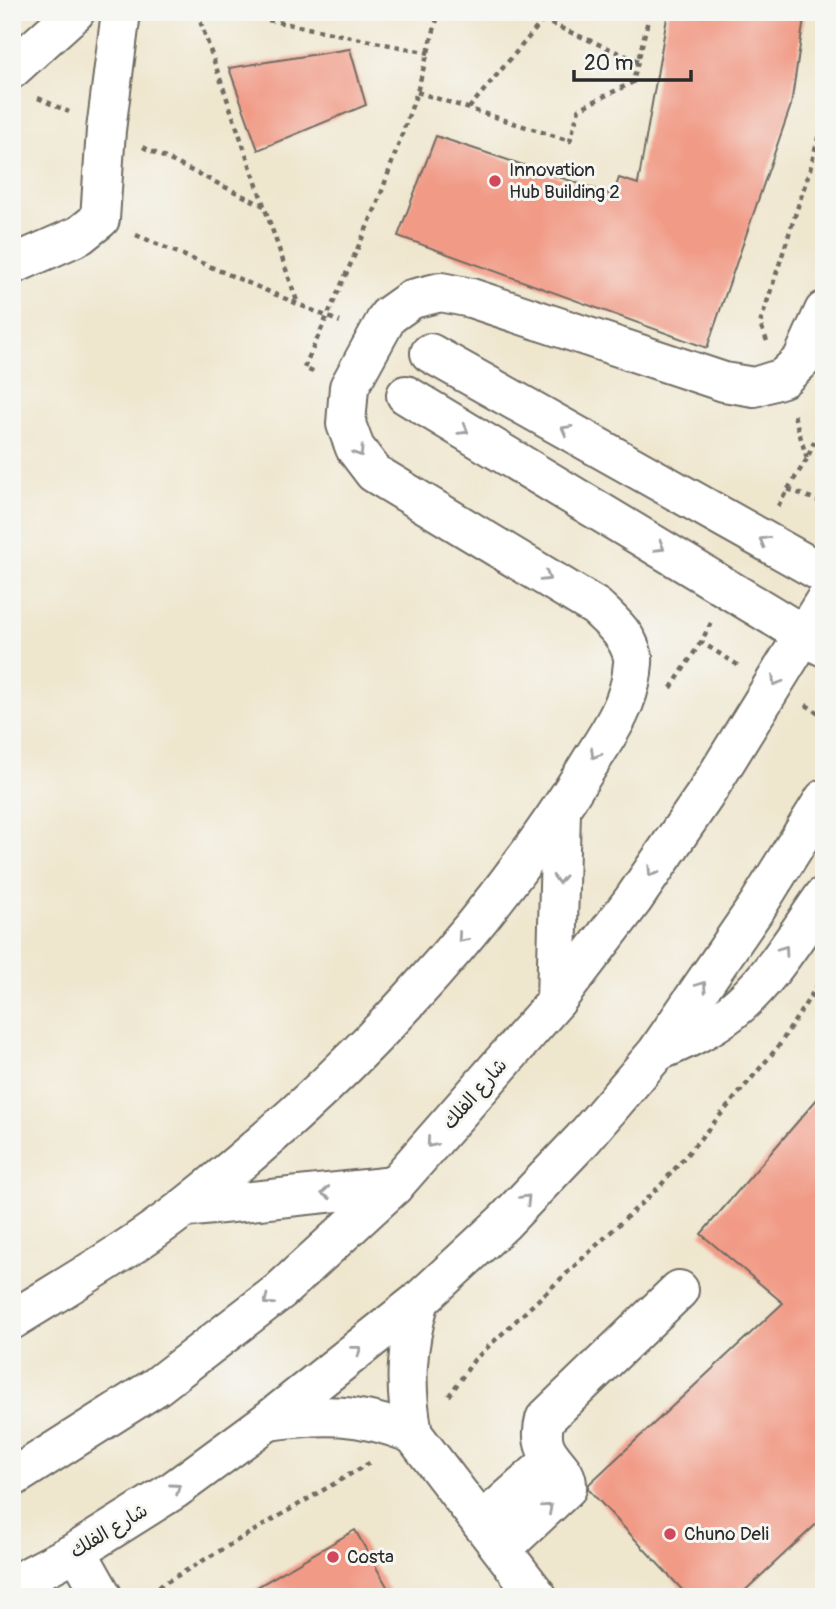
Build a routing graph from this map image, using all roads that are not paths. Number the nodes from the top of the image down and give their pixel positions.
1 (75, 12) edge
2 (121, 12) edge
3 (12, 69) edge
4 (12, 265) edge
5 (824, 311) edge
6 (430, 353) dead end
7 (406, 395) dead end
8 (824, 574) edge
9 (824, 602) edge
10 (814, 641) edge
11 (824, 799) edge
12 (561, 811) junction
13 (824, 896) edge
14 (556, 1001) junction
15 (657, 1052) junction
16 (394, 1186) junction
17 (184, 1208) junction
18 (679, 1290) dead end
19 (420, 1300) junction
20 (12, 1320) edge
21 (268, 1421) junction
22 (413, 1434) junction
23 (12, 1478) edge
24 (492, 1536) junction
25 (77, 1551) junction
26 (12, 1586) edge
27 (537, 1596) edge
28 (103, 1597) edge

1 - 3 street
2 - 4 street
5 -> 12 street
8 -> 6 street
7 -> 10 street
9 - 10 street, شارع الفلك
10 -> 14 street, شارع الفلك
15 -> 11 street, شارع الفلك
12 -> 14 street
12 -> 17 street
15 -> 13 street
14 -> 16 street, شارع الفلك
19 -> 15 street, شارع الفلك
16 -> 17 street
16 -> 23 street, شارع الفلك
17 - 20 street
18 - 24 street
21 -> 19 street, شارع الفلك
19 - 22 street
21 - 22 street
25 -> 21 street, شارع الفلك
22 - 24 street
24 - 27 street
25 - 26 street, شارع الفلك
25 - 28 street

